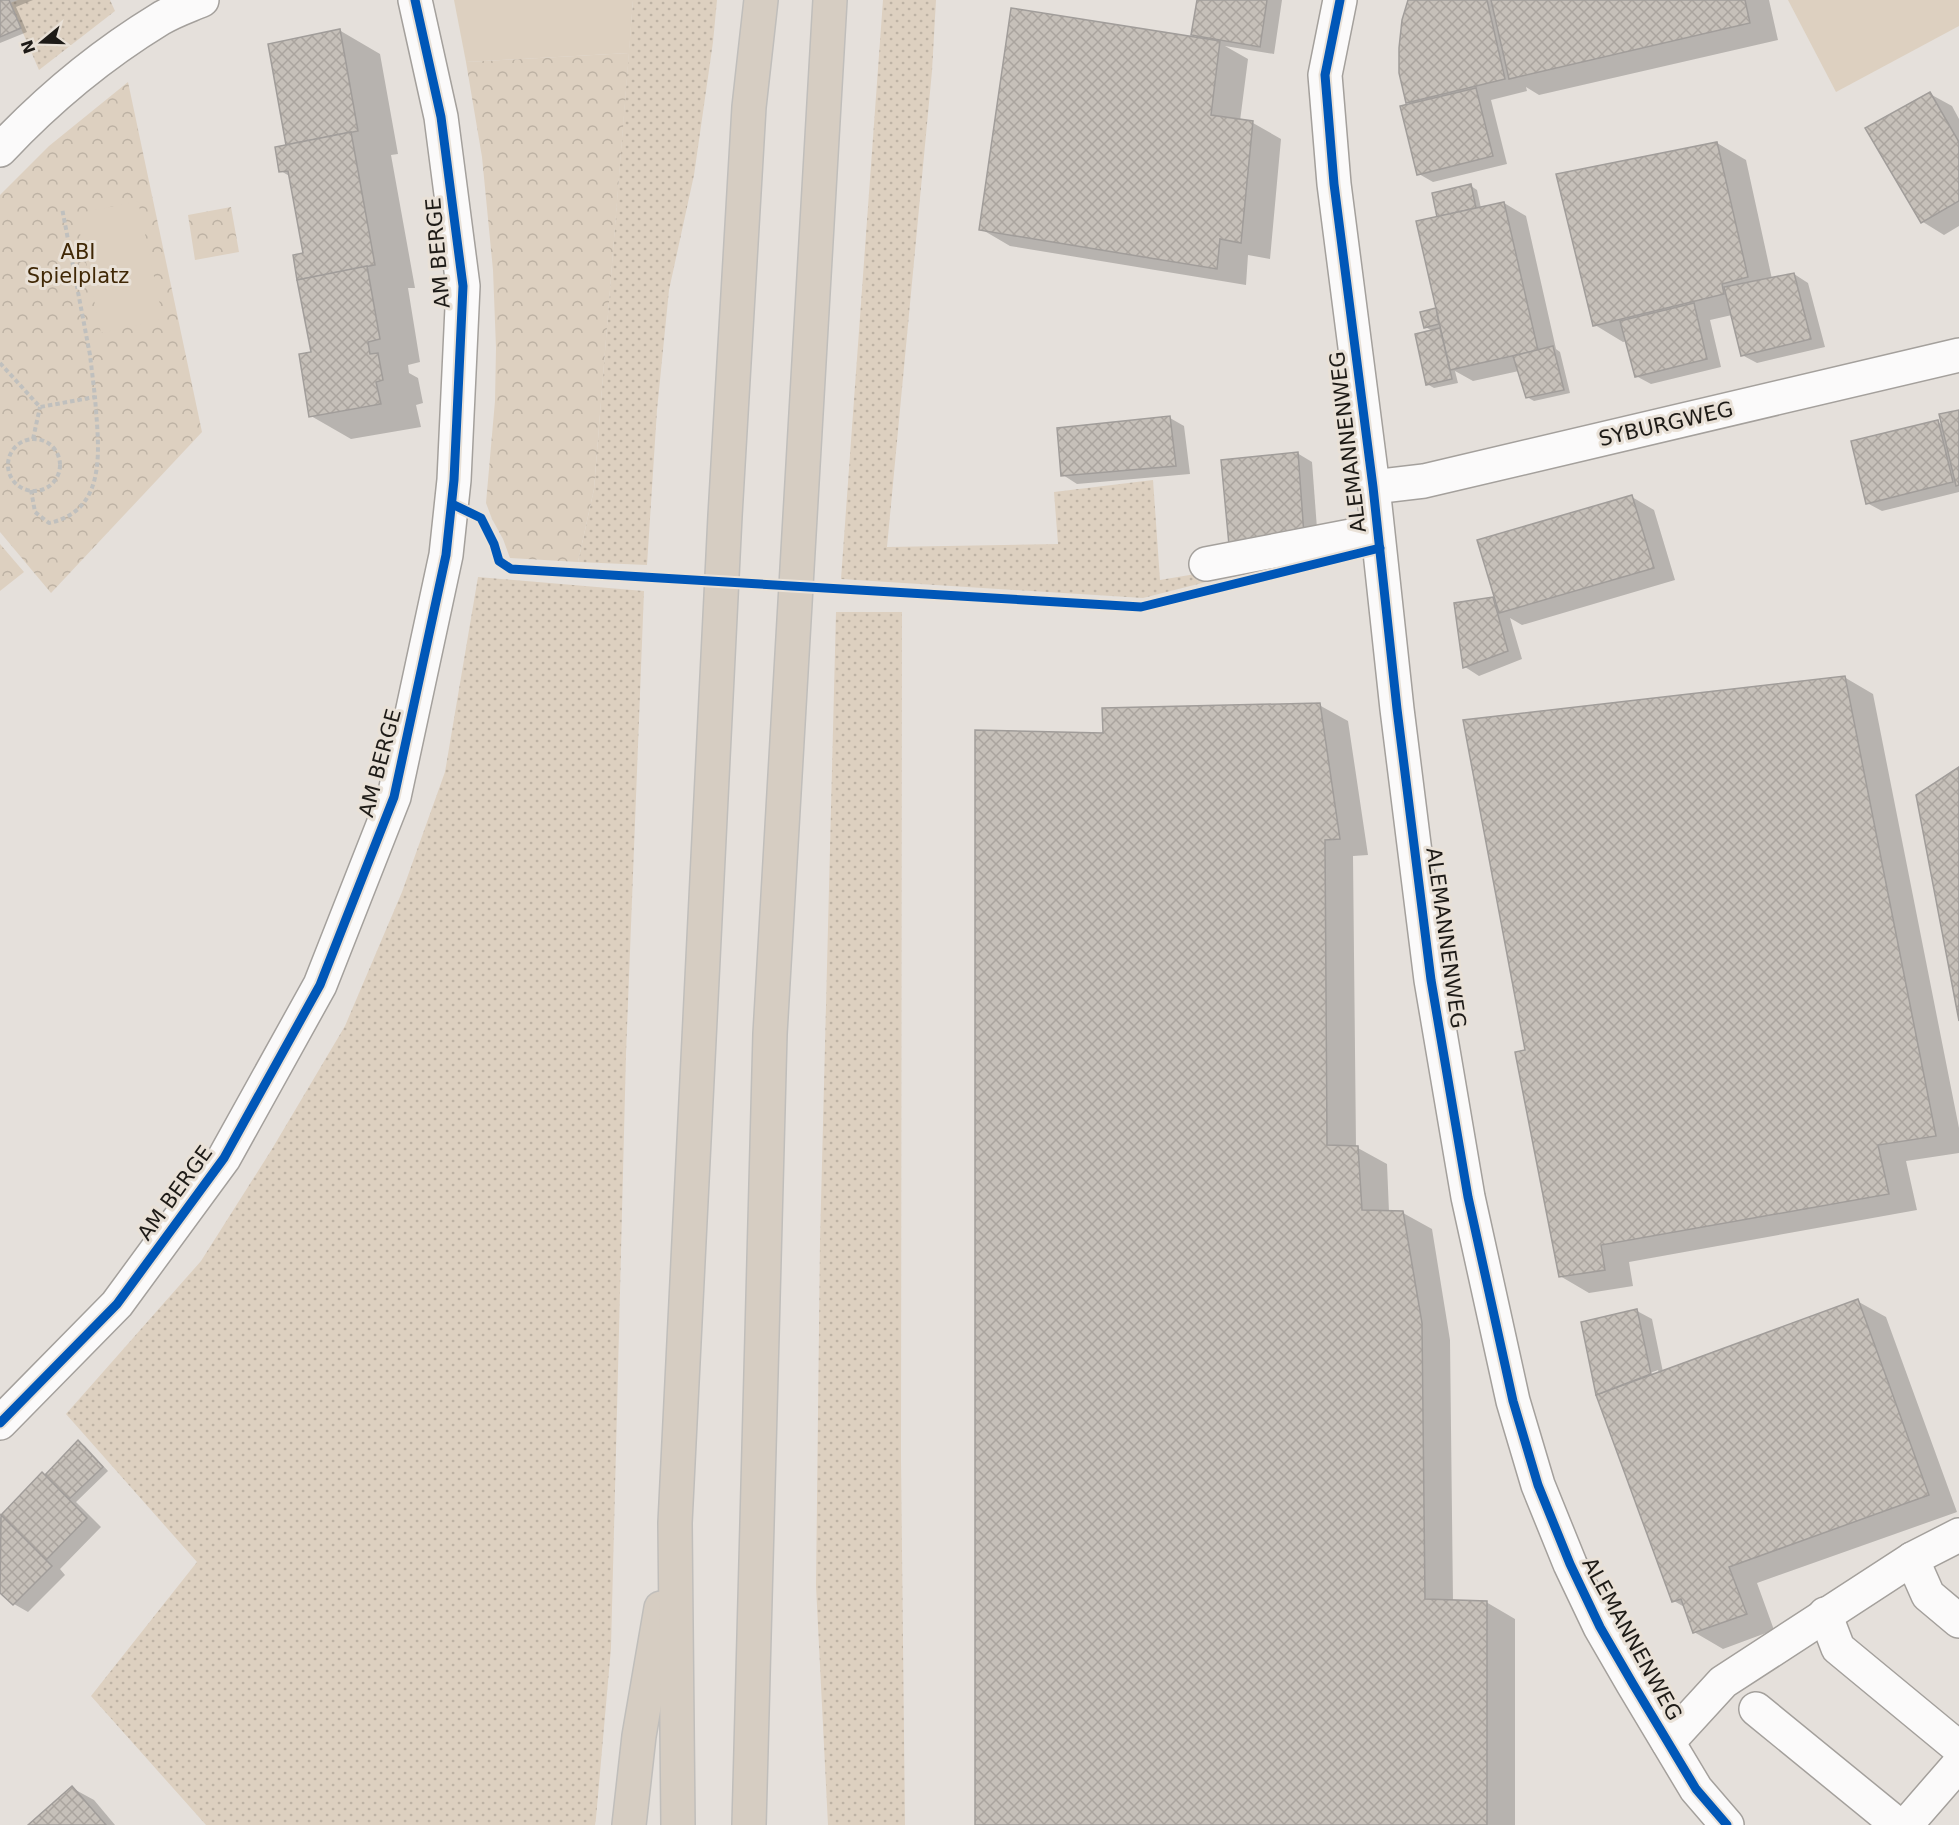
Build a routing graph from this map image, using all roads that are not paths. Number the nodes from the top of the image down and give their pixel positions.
1 (202, 0) edge
2 (415, 0) edge
3 (761, 0) edge
4 (830, 0) edge
5 (1340, 0) edge
6 (0, 150) edge
7 (1959, 355) edge
8 (1373, 487) junction
9 (1377, 531) junction
10 (1206, 564) dead end
11 (0, 1424) edge
12 (675, 1523) junction
13 (1959, 1535) edge
14 (1912, 1559) junction
15 (1825, 1614) junction
16 (1959, 1621) edge
17 (1756, 1709) dead end
18 (1668, 1742) junction
19 (1959, 1748) edge
20 (1959, 1764) edge
21 (629, 1825) edge
22 (678, 1825) edge
23 (750, 1825) edge
24 (1726, 1825) edge
25 (1898, 1825) edge
26 (1906, 1825) edge

1 - 6 street
2 - 11 street, AM BERGE
3 - 12 highway
4 - 23 highway
5 - 8 street, ALEMANNENWEG
7 - 8 street, SYBURGWEG
8 - 9 street, ALEMANNENWEG
9 - 10 street
9 - 18 street, ALEMANNENWEG
12 - 21 highway
12 - 22 highway
13 - 14 street
14 - 15 street
14 - 16 street
15 - 18 street
15 - 19 street
17 - 25 street
18 - 24 street, ALEMANNENWEG
20 - 26 street

